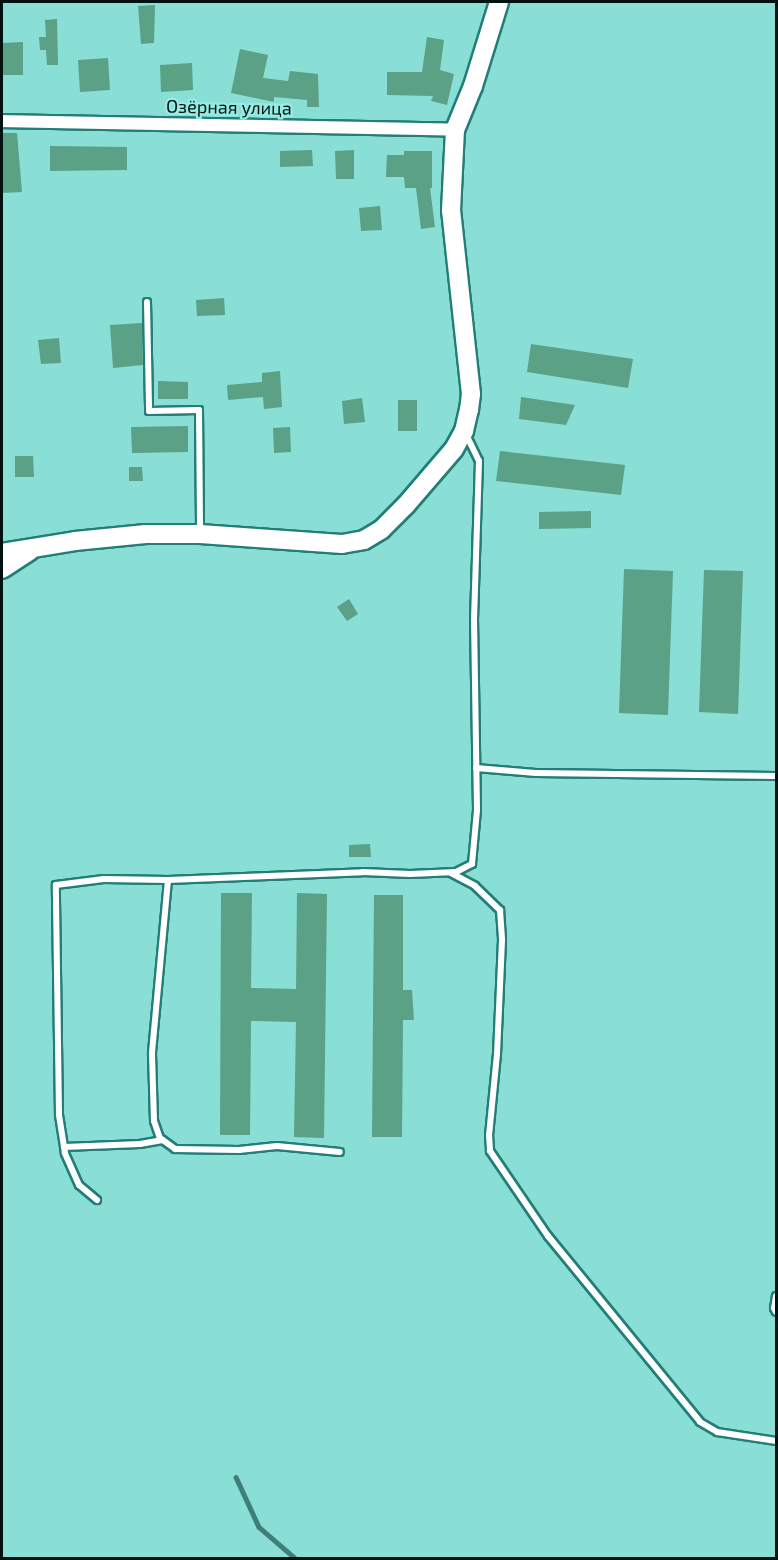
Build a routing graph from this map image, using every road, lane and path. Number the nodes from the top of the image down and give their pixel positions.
1 (499, 2) edge
2 (2, 121) edge
3 (455, 130) junction
4 (147, 302) dead end
5 (465, 431) junction
6 (200, 534) junction
7 (33, 549) junction
8 (2, 553) edge
9 (2, 569) edge
10 (476, 768) junction
11 (777, 776) edge
12 (450, 873) junction
13 (168, 880) junction
14 (163, 1140) junction
15 (64, 1147) junction
16 (340, 1152) dead end
17 (97, 1200) dead end
18 (777, 1296) edge
19 (777, 1312) edge
20 (777, 1441) edge

1 - 3 street
2 - 3 street, Озёрная улица
3 - 5 street
4 - 6 lane
5 - 6 street
5 - 10 lane
6 - 7 street
7 - 8 street
7 - 9 street
10 - 11 lane
10 - 12 lane
12 - 13 lane
12 - 20 lane
13 - 14 lane
13 - 15 lane
14 - 15 lane
14 - 16 lane
15 - 17 lane
18 - 19 lane

